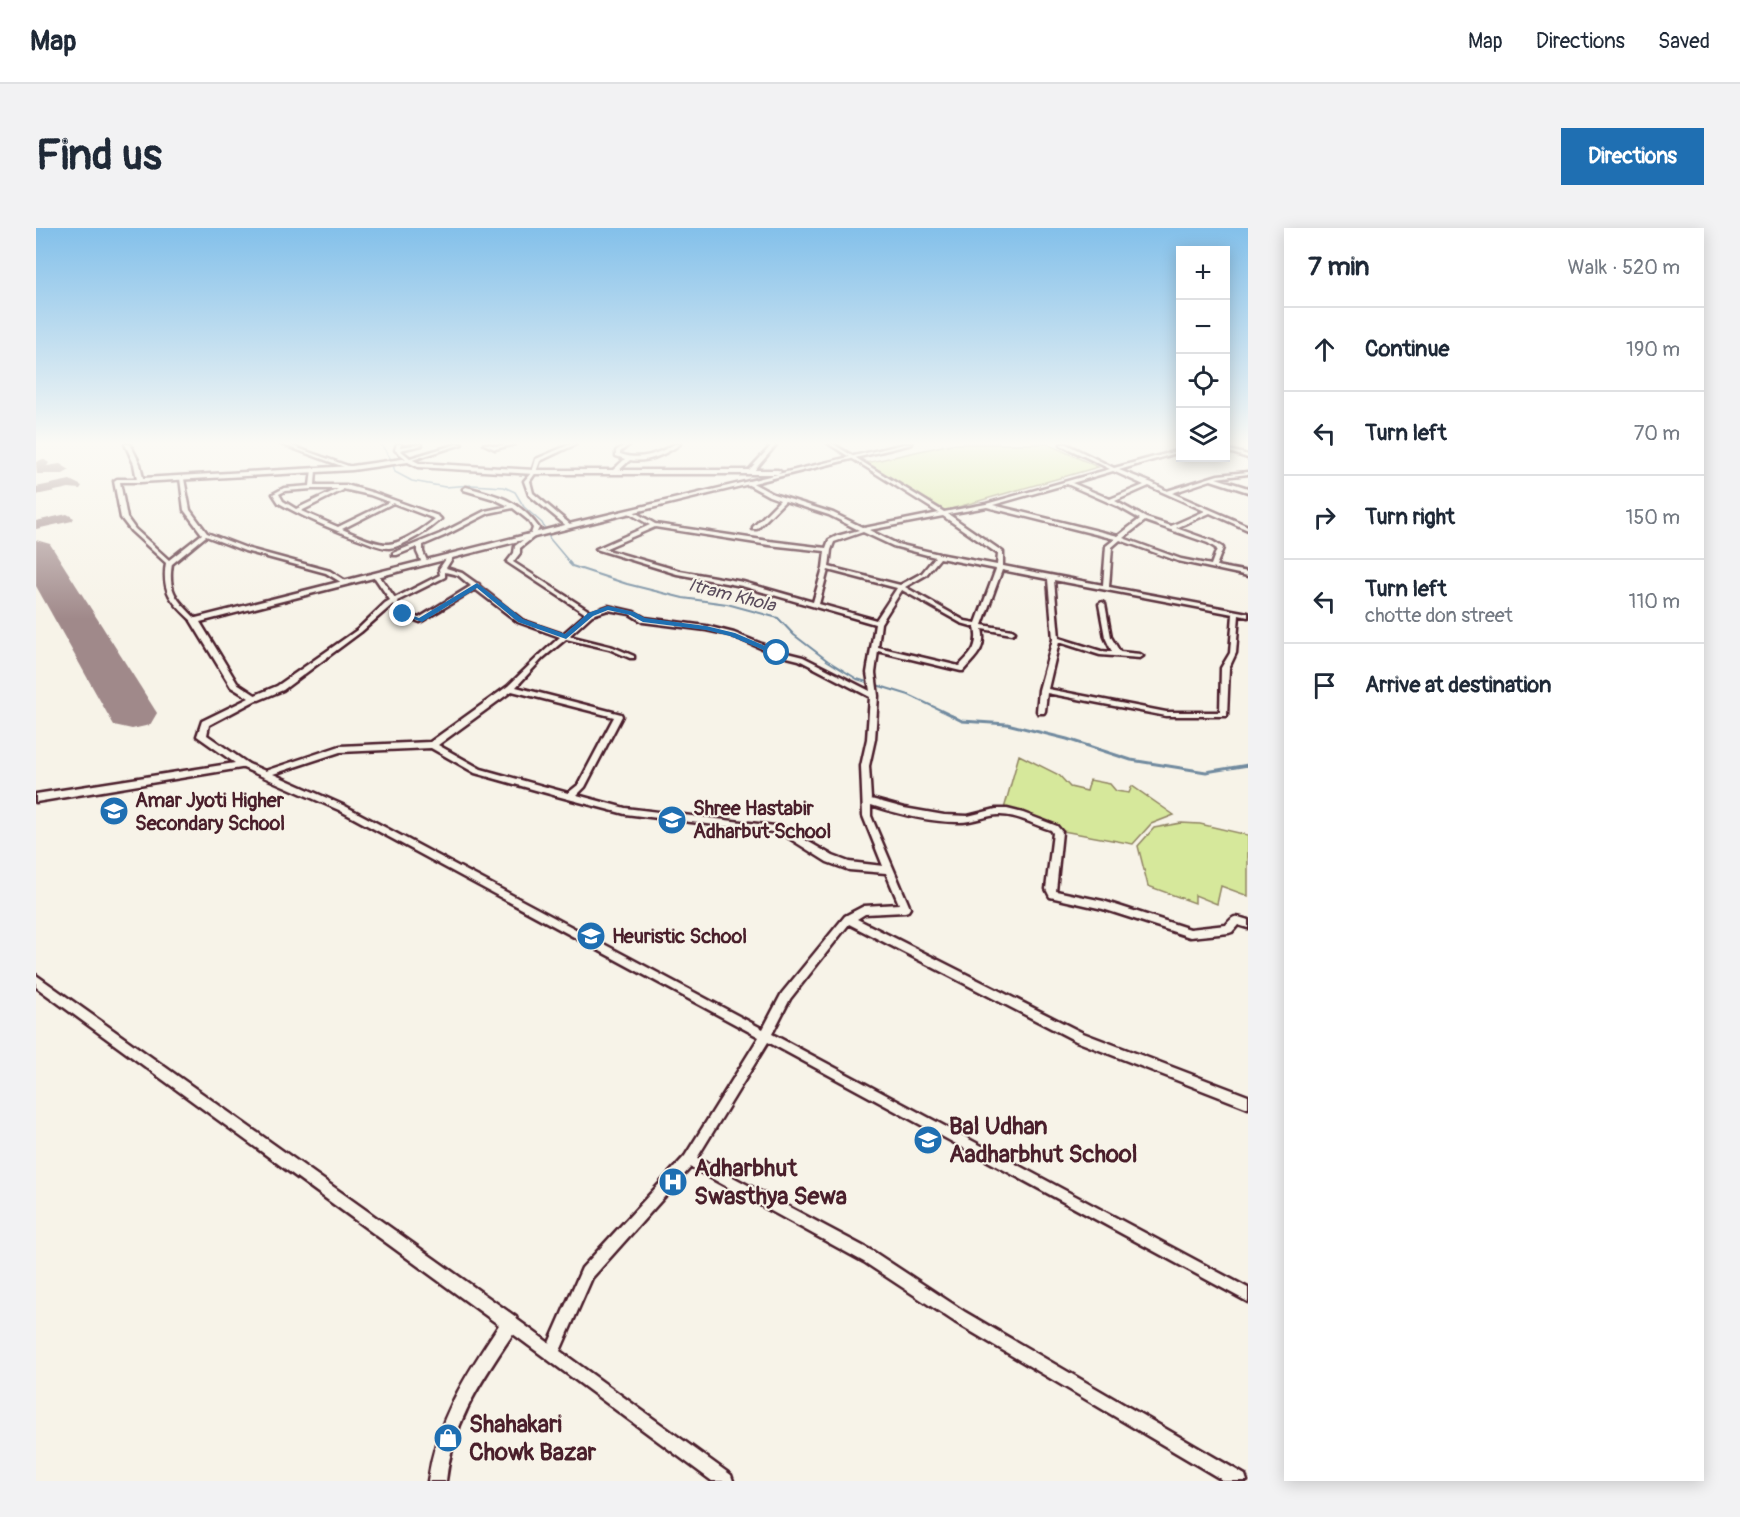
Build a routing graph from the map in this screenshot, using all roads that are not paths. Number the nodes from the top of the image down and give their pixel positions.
1 (121, 502) edge
2 (186, 502) edge
3 (282, 502) edge
4 (314, 502) edge
5 (391, 502) edge
6 (393, 502) edge
7 (508, 502) edge
8 (541, 502) edge
9 (670, 502) edge
10 (781, 502) edge
11 (795, 502) edge
12 (925, 502) edge
13 (996, 502) edge
14 (1114, 502) edge
15 (1190, 502) edge
16 (987, 505) junction
17 (516, 506) junction
18 (298, 510) junction
19 (631, 512) junction
20 (1210, 512) junction
21 (944, 514) junction
22 (1144, 519) junction
23 (654, 525) junction
24 (569, 526) junction
25 (340, 528) junction
26 (755, 528) dead end
27 (1172, 528) junction
28 (1248, 528) edge
29 (863, 530) junction
30 (205, 534) junction
31 (535, 534) junction
32 (1118, 538) junction
33 (420, 543) junction
34 (828, 550) junction
35 (395, 554) dead end
36 (939, 556) junction
37 (450, 557) junction
38 (169, 563) junction
39 (425, 563) junction
40 (1000, 567) junction
41 (1213, 567) junction
42 (826, 568) junction
43 (442, 569) junction
44 (1248, 574) edge
45 (376, 575) junction
46 (1052, 577) junction
47 (346, 583) junction
48 (477, 585) junction
49 (901, 587) junction
50 (1106, 587) junction
51 (393, 600) junction
52 (1102, 603) dead end
53 (815, 605) junction
54 (1236, 612) junction
55 (590, 614) junction
56 (1248, 615) edge
57 (195, 621) junction
58 (878, 623) junction
59 (978, 626) junction
60 (1012, 632) dead end
61 (566, 637) junction
62 (1056, 639) junction
63 (874, 648) junction
64 (1117, 654) junction
65 (1140, 656) dead end
66 (632, 657) dead end
67 (511, 688) junction
68 (1043, 690) junction
69 (874, 696) junction
70 (256, 698) junction
71 (1041, 711) dead end
72 (432, 746) junction
73 (244, 765) junction
74 (266, 774) junction
75 (570, 796) junction
76 (36, 798) edge
77 (868, 801) junction
78 (888, 870) junction
79 (848, 919) junction
80 (1248, 924) edge
81 (36, 980) edge
82 (765, 1037) junction
83 (1248, 1102) edge
84 (688, 1160) junction
85 (1248, 1295) edge
86 (510, 1323) junction
87 (552, 1354) junction
88 (437, 1481) edge
89 (725, 1481) edge
90 (1239, 1481) edge

1 - 38 street
2 - 30 street
3 - 18 street
4 - 18 street
5 - 25 street
6 - 25 street
7 - 17 street
8 - 24 street
9 - 19 street
10 - 26 street
11 - 29 street
12 - 21 street
13 - 16 street
14 - 22 street
15 - 20 street
16 - 21 street
16 - 32 street
17 - 31 street
17 - 33 street
18 - 25 street
19 - 23 street
19 - 24 street
20 - 27 street
20 - 28 street
21 - 29 street
21 - 40 street
22 - 27 street
22 - 32 street
23 - 34 street
23 - 53 street
24 - 31 street
27 - 41 street
29 - 34 street
29 - 36 street
30 - 38 street
30 - 47 street
31 - 37 street
31 - 55 street
32 - 41 street
32 - 50 street
33 - 35 street
33 - 39 street
34 - 42 street
36 - 40 street
36 - 49 street
37 - 39 street
37 - 43 street
38 - 57 street
39 - 45 street
40 - 46 street
40 - 59 street
41 - 44 street
42 - 49 street
42 - 53 street
43 - 48 street
43 - 51 street
45 - 47 street
45 - 51 street
46 - 50 street
46 - 62 street
47 - 57 street
48 - 51 street
48 - 61 street
49 - 58 street
49 - 59 street
50 - 54 street
51 - 70 street
52 - 64 street
53 - 58 street
54 - 56 street
54 - 68 street
55 - 61 street
55 - 69 street
57 - 70 street
58 - 63 street
59 - 60 street
59 - 63 street
61 - 66 street
61 - 67 street
62 - 64 street
62 - 68 street
63 - 69 street
64 - 65 street
67 - 72 street
67 - 75 street
68 - 71 street
69 - 77 street
70 - 73 street
72 - 74 street
72 - 75 street
73 - 74 street
73 - 76 street
74 - 82 street
75 - 78 street
77 - 78 street
77 - 80 street
78 - 79 street
79 - 82 street
79 - 83 street
81 - 86 street
82 - 84 street
82 - 85 street
84 - 87 street
84 - 90 street
86 - 87 street
86 - 88 street
87 - 89 street

